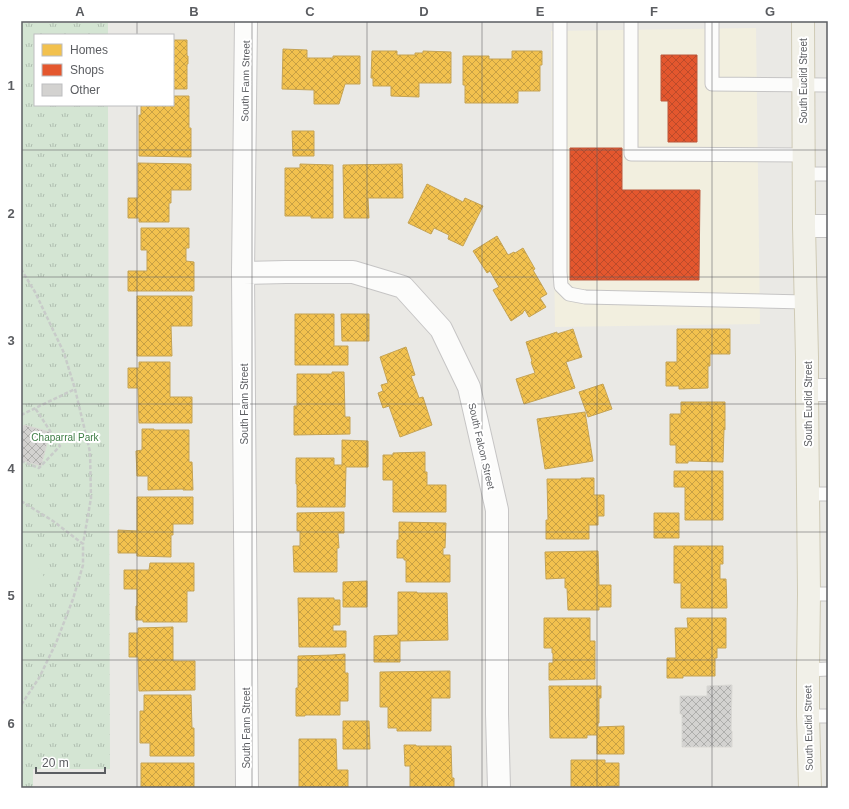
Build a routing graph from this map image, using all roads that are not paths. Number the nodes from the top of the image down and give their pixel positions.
1 (246, 21) edge
2 (560, 21) edge
3 (630, 21) edge
4 (712, 21) edge
5 (803, 21) edge
6 (803, 84) junction
7 (828, 84) edge
8 (804, 165) junction
9 (828, 174) edge
10 (804, 226) junction
11 (828, 226) edge
12 (243, 273) junction
13 (805, 302) junction
14 (807, 390) junction
15 (828, 390) edge
16 (818, 494) edge
17 (819, 594) edge
18 (818, 670) edge
19 (818, 716) edge
20 (247, 788) edge
21 (499, 788) edge
22 (810, 788) edge

1 - 12 street, South Fann Street
2 - 13 lane
3 - 8 lane
4 - 6 lane
5 - 6 main road, South Euclid Street
6 - 7 lane
6 - 8 main road, South Euclid Street
8 - 9 lane
8 - 10 main road, South Euclid Street
10 - 11 street
10 - 13 main road, South Euclid Street
12 - 20 street, South Fann Street
12 - 21 street, South Falcon Street
13 - 14 main road, South Euclid Street
14 - 15 street
14 - 16 main road, South Euclid Street
16 - 17 main road, South Euclid Street
17 - 18 main road, South Euclid Street
18 - 19 main road, South Euclid Street
19 - 22 main road, South Euclid Street

